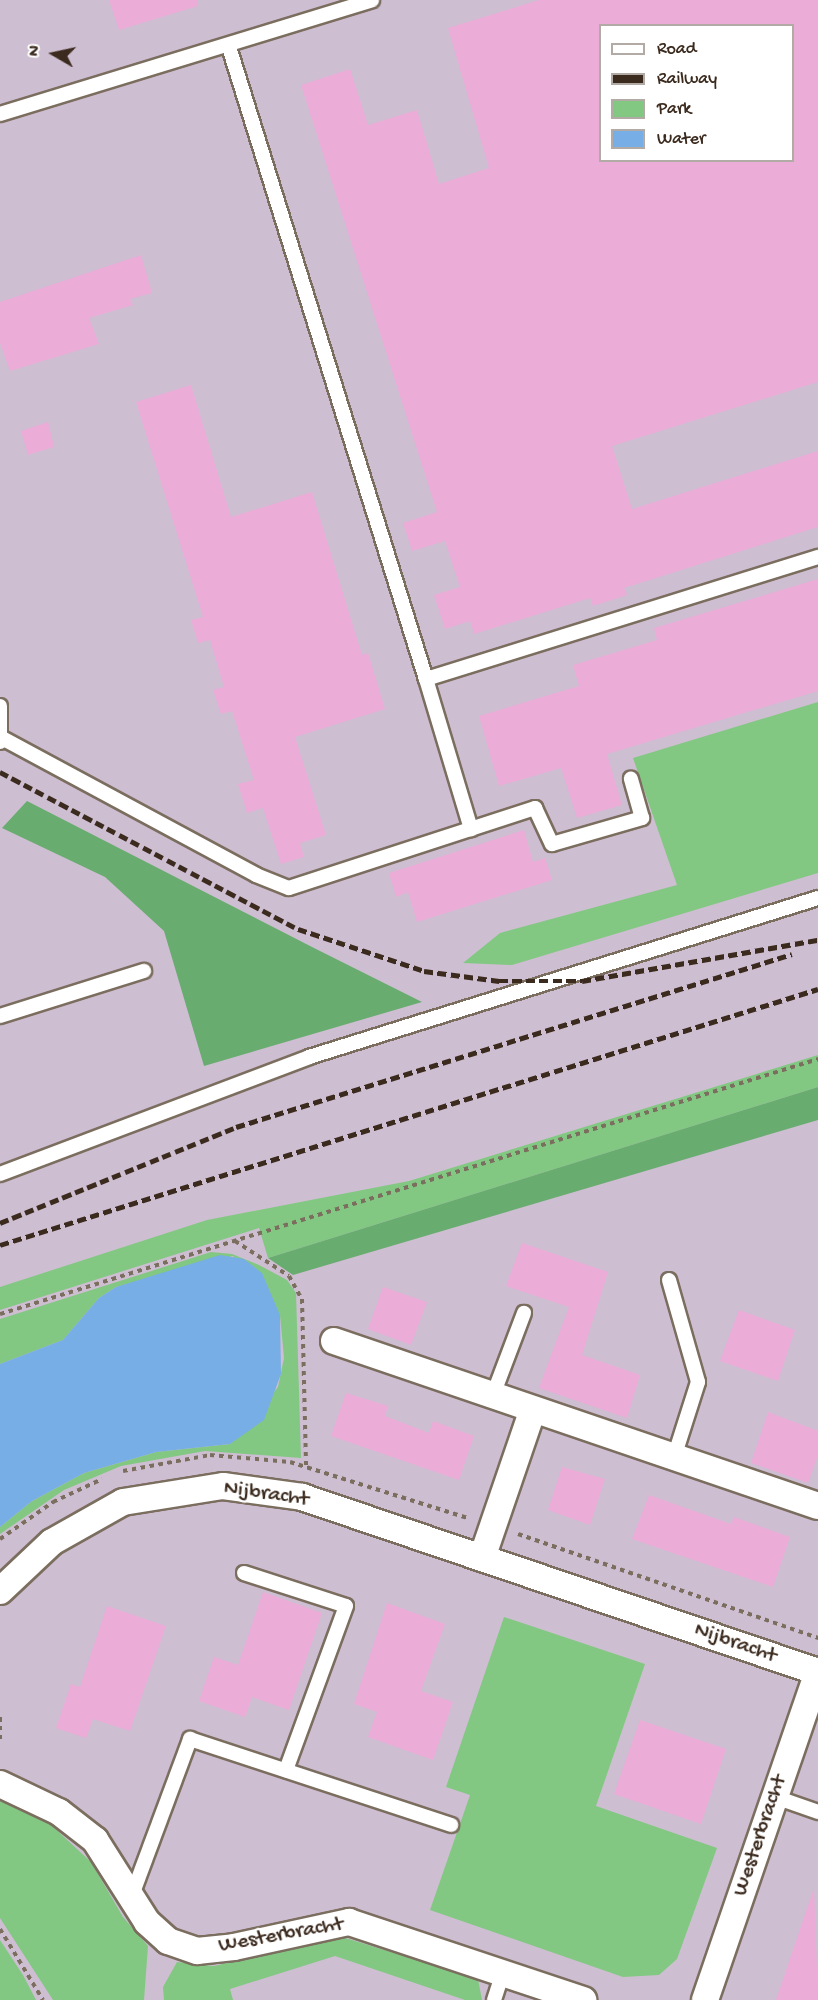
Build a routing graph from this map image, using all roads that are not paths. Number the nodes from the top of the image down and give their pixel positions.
1 (372, 0) edge
2 (229, 47) junction
3 (0, 114) edge
4 (818, 556) edge
5 (426, 680) junction
6 (0, 706) edge
7 (1, 740) edge
8 (631, 779) dead end
9 (471, 829) junction
10 (818, 898) edge
11 (144, 971) dead end
12 (0, 1016) edge
13 (0, 1174) edge
14 (669, 1280) dead end
15 (524, 1312) dead end
16 (334, 1341) dead end
17 (493, 1395) junction
18 (533, 1409) junction
19 (674, 1457) junction
20 (818, 1506) edge
21 (482, 1558) junction
22 (244, 1573) dead end
23 (0, 1591) edge
24 (818, 1672) edge
25 (286, 1770) junction
26 (0, 1784) edge
27 (775, 1797) junction
28 (818, 1812) edge
29 (451, 1825) dead end
30 (131, 1898) junction
31 (503, 1972) junction
32 (494, 2000) edge
33 (583, 2000) edge
34 (705, 2000) edge

1 - 2 lane
2 - 3 lane
2 - 5 lane
4 - 5 lane
5 - 9 lane
6 - 7 lane
7 - 9 lane
8 - 9 lane
10 - 13 lane
11 - 12 lane
14 - 19 lane
15 - 17 lane
16 - 17 street
17 - 18 street
18 - 19 street
18 - 21 street
19 - 20 street
21 - 23 street, Nijbracht
21 - 24 street, Nijbracht
22 - 25 lane
24 - 27 street, Westerbracht
25 - 29 lane
25 - 30 lane
26 - 30 street, Westerbracht
27 - 28 lane
27 - 34 street, Westerbracht
30 - 31 street, Westerbracht
31 - 32 lane
31 - 33 street, Westerbracht

